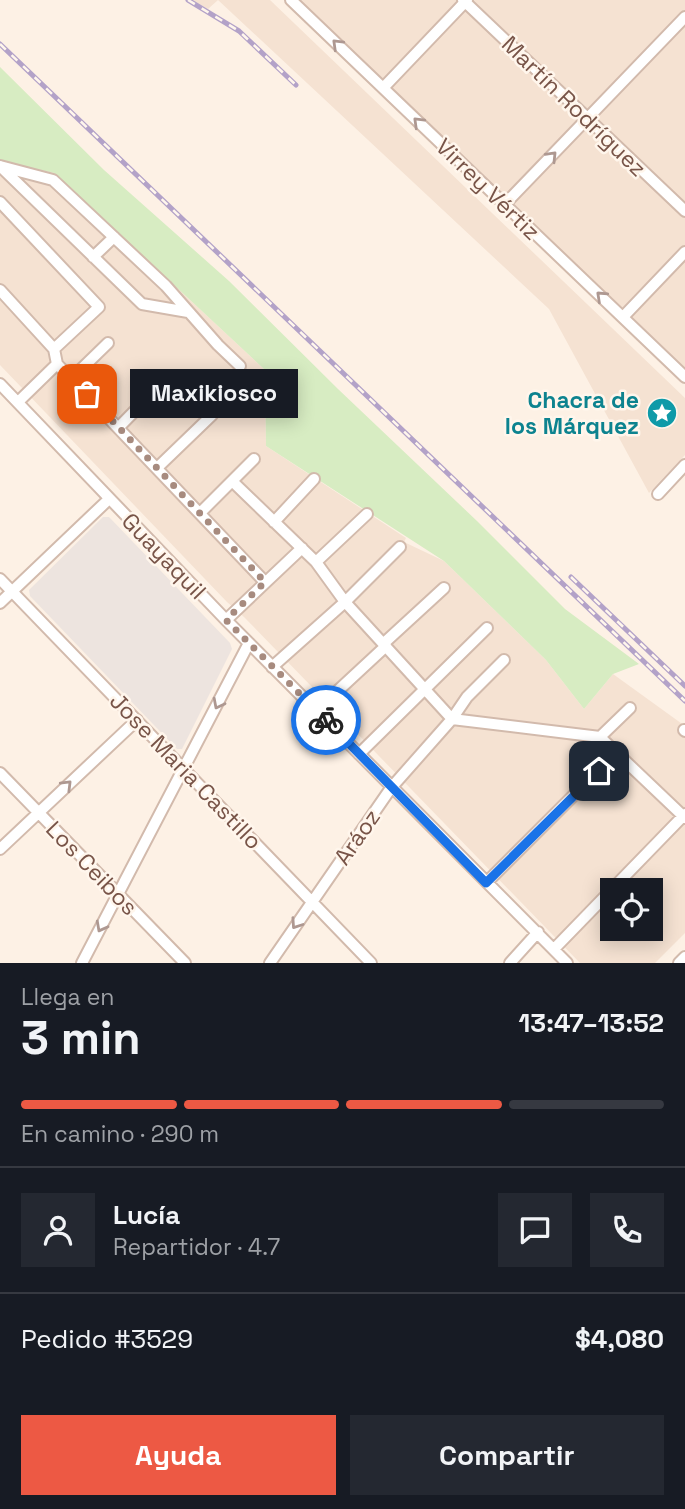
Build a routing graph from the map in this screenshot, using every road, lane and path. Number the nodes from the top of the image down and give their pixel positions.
1 (291, 0) edge
2 (465, 1) edge
3 (685, 17) edge
4 (383, 88) junction
5 (588, 118) junction
6 (0, 202) edge
7 (504, 205) junction
8 (685, 211) edge
9 (114, 237) junction
10 (685, 252) edge
11 (93, 257) junction
12 (0, 290) edge
13 (188, 312) junction
14 (623, 317) junction
15 (108, 344) dead end
16 (54, 349) junction
17 (57, 364) junction
18 (240, 366) dead end
19 (685, 377) edge
20 (72, 378) junction
21 (166, 379) dead end
22 (0, 384) edge
23 (18, 402) junction
24 (212, 415) dead end
25 (119, 427) junction
26 (254, 460) dead end
27 (685, 465) edge
28 (158, 467) junction
29 (314, 479) dead end
30 (232, 481) junction
31 (658, 494) dead end
32 (109, 499) junction
33 (200, 513) junction
34 (367, 514) dead end
35 (274, 522) junction
36 (400, 547) dead end
37 (302, 548) junction
38 (316, 562) junction
39 (0, 579) edge
40 (265, 582) junction
41 (444, 588) dead end
42 (12, 591) junction
43 (345, 602) junction
44 (0, 603) edge
45 (226, 620) junction
46 (487, 628) dead end
47 (249, 643) junction
48 (384, 645) junction
49 (504, 660) dead end
50 (272, 667) junction
51 (424, 688) junction
52 (630, 708) dead end
53 (317, 710) junction
54 (452, 719) junction
55 (137, 720) junction
56 (600, 737) junction
57 (617, 752) junction
58 (359, 754) junction
59 (185, 770) junction
60 (0, 773) edge
61 (391, 788) junction
62 (39, 813) junction
63 (684, 816) edge
64 (0, 849) edge
65 (486, 883) junction
66 (118, 894) junction
67 (312, 902) junction
68 (538, 932) junction
69 (554, 949) junction
70 (685, 957) edge
71 (82, 963) edge
72 (185, 963) edge
73 (270, 963) edge
74 (371, 963) edge
75 (510, 963) edge
76 (567, 963) edge
77 (679, 963) edge

4 -> 1 street, Virrey Vértiz
2 - 4 street
2 - 5 street, Martín Rodríguez
3 - 5 street
7 -> 4 street, Virrey Vértiz
7 -> 5 street
5 - 8 street, Martín Rodríguez
6 - 16 street
14 -> 7 street, Virrey Vértiz
9 - 11 street
9 - 11 street
9 - 13 street
10 - 14 street
11 - 13 street
12 - 16 street
13 - 18 street
14 - 19 street, Virrey Vértiz
15 - 20 street
16 - 17 street
17 - 20 street
17 - 23 street
20 - 25 street
21 - 25 street
22 - 23 street, Guayaquil
23 - 32 street, Guayaquil
24 - 28 street
25 - 28 street
26 - 30 street
27 - 31 street
28 - 33 street
29 - 35 street
30 - 33 street
30 - 35 street
32 - 42 street
32 - 45 street, Guayaquil
33 - 40 street
34 - 38 street
35 - 37 street
36 - 43 street
37 - 38 street
37 - 40 street
38 - 43 street
39 - 42 street, Jose Maria Castillo
40 - 45 street
41 - 48 street
42 - 44 street
42 - 55 street, Jose Maria Castillo
43 - 48 street
43 - 50 street
45 - 47 street, Guayaquil
46 - 51 street
47 - 50 street, Guayaquil
47 -> 59 street
48 - 51 street
48 - 53 street
49 - 54 street, Aráoz
50 - 53 street, Guayaquil
51 - 54 street
51 - 58 street
52 - 56 street
53 - 58 street, Guayaquil
54 - 56 street
54 - 61 street, Aráoz
55 - 59 street, Jose Maria Castillo
62 -> 55 street
56 - 57 street
57 - 63 street
57 - 65 street
58 - 61 street, Guayaquil
59 - 66 street
59 - 67 street, Jose Maria Castillo
60 - 62 street, Los Ceibos
61 - 65 street, Guayaquil
61 - 67 street, Aráoz
62 - 64 street
62 - 66 street, Los Ceibos
63 - 69 street
65 - 68 street, Guayaquil
66 -> 71 street
66 - 72 street, Los Ceibos
67 -> 73 street, Aráoz
67 - 74 street, Jose Maria Castillo
68 - 69 street, Guayaquil
68 - 75 street
69 - 76 street, Guayaquil
70 - 77 street

